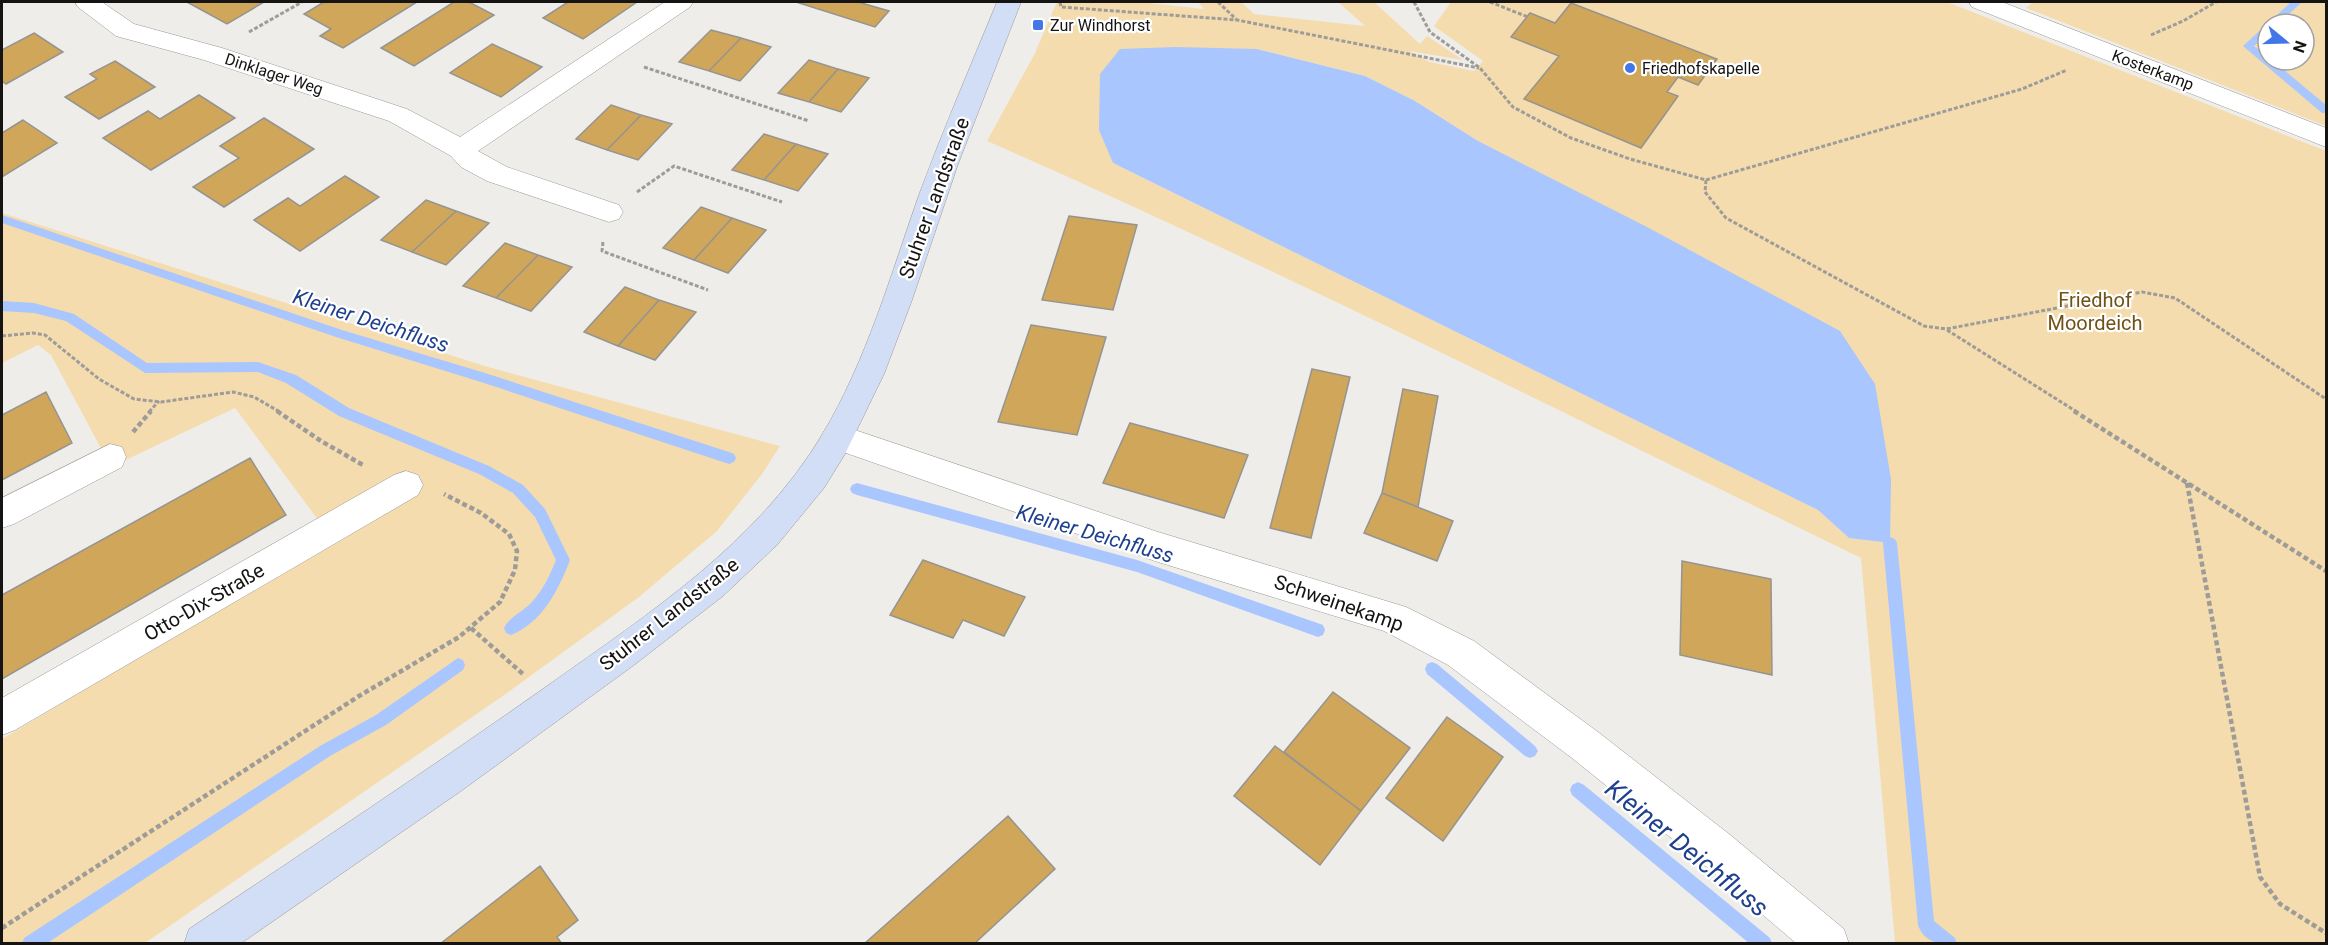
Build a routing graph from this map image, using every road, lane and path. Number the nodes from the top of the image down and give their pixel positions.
1 (87, 2) edge
2 (302, 2) edge
3 (681, 2) edge
4 (1009, 2) edge
5 (1060, 2) edge
6 (1218, 2) edge
7 (1414, 2) edge
8 (1490, 2) edge
9 (1981, 2) edge
10 (2216, 2) edge
11 (1528, 17) dead end
12 (1237, 20) junction
13 (2111, 53) junction
14 (213, 54) junction
15 (602, 54) junction
16 (1480, 68) junction
17 (809, 121) dead end
18 (2326, 138) edge
19 (461, 150) junction
20 (1706, 180) junction
21 (782, 202) dead end
22 (609, 212) junction
23 (708, 290) dead end
24 (1946, 329) junction
25 (2, 336) edge
26 (2326, 399) edge
27 (837, 437) junction
28 (110, 457) dead end
29 (2187, 483) junction
30 (406, 485) junction
31 (2, 514) edge
32 (2326, 572) edge
33 (471, 628) junction
34 (555, 702) junction
35 (2, 718) edge
36 (2, 928) edge
37 (2326, 933) edge
38 (204, 944) edge
39 (1829, 944) edge

1 - 14 street, Dinklager Weg
2 - 14 path
3 - 15 street
4 - 27 main road, Stuhrer Landstraße
5 - 12 path
6 - 12 path
7 - 16 path
8 - 11 path
9 - 13 street, Kosterkamp
10 - 13 path
12 - 16 path
13 - 18 street, Kosterkamp
13 - 20 path
14 - 19 street, Dinklager Weg
15 - 17 path
15 - 19 street
16 - 20 path
19 - 22 street, Dinklager Weg
20 - 24 path
21 - 22 path
22 - 23 path
24 - 26 path
24 - 29 path
25 - 30 path
27 - 34 main road, Stuhrer Landstraße
27 - 39 street, Schweinekamp
28 - 31 street
29 - 32 path
29 - 37 path
30 - 33 path
30 - 35 street, Otto-Dix-Straße
33 - 34 path
33 - 36 path
34 - 38 main road, Stuhrer Landstraße

